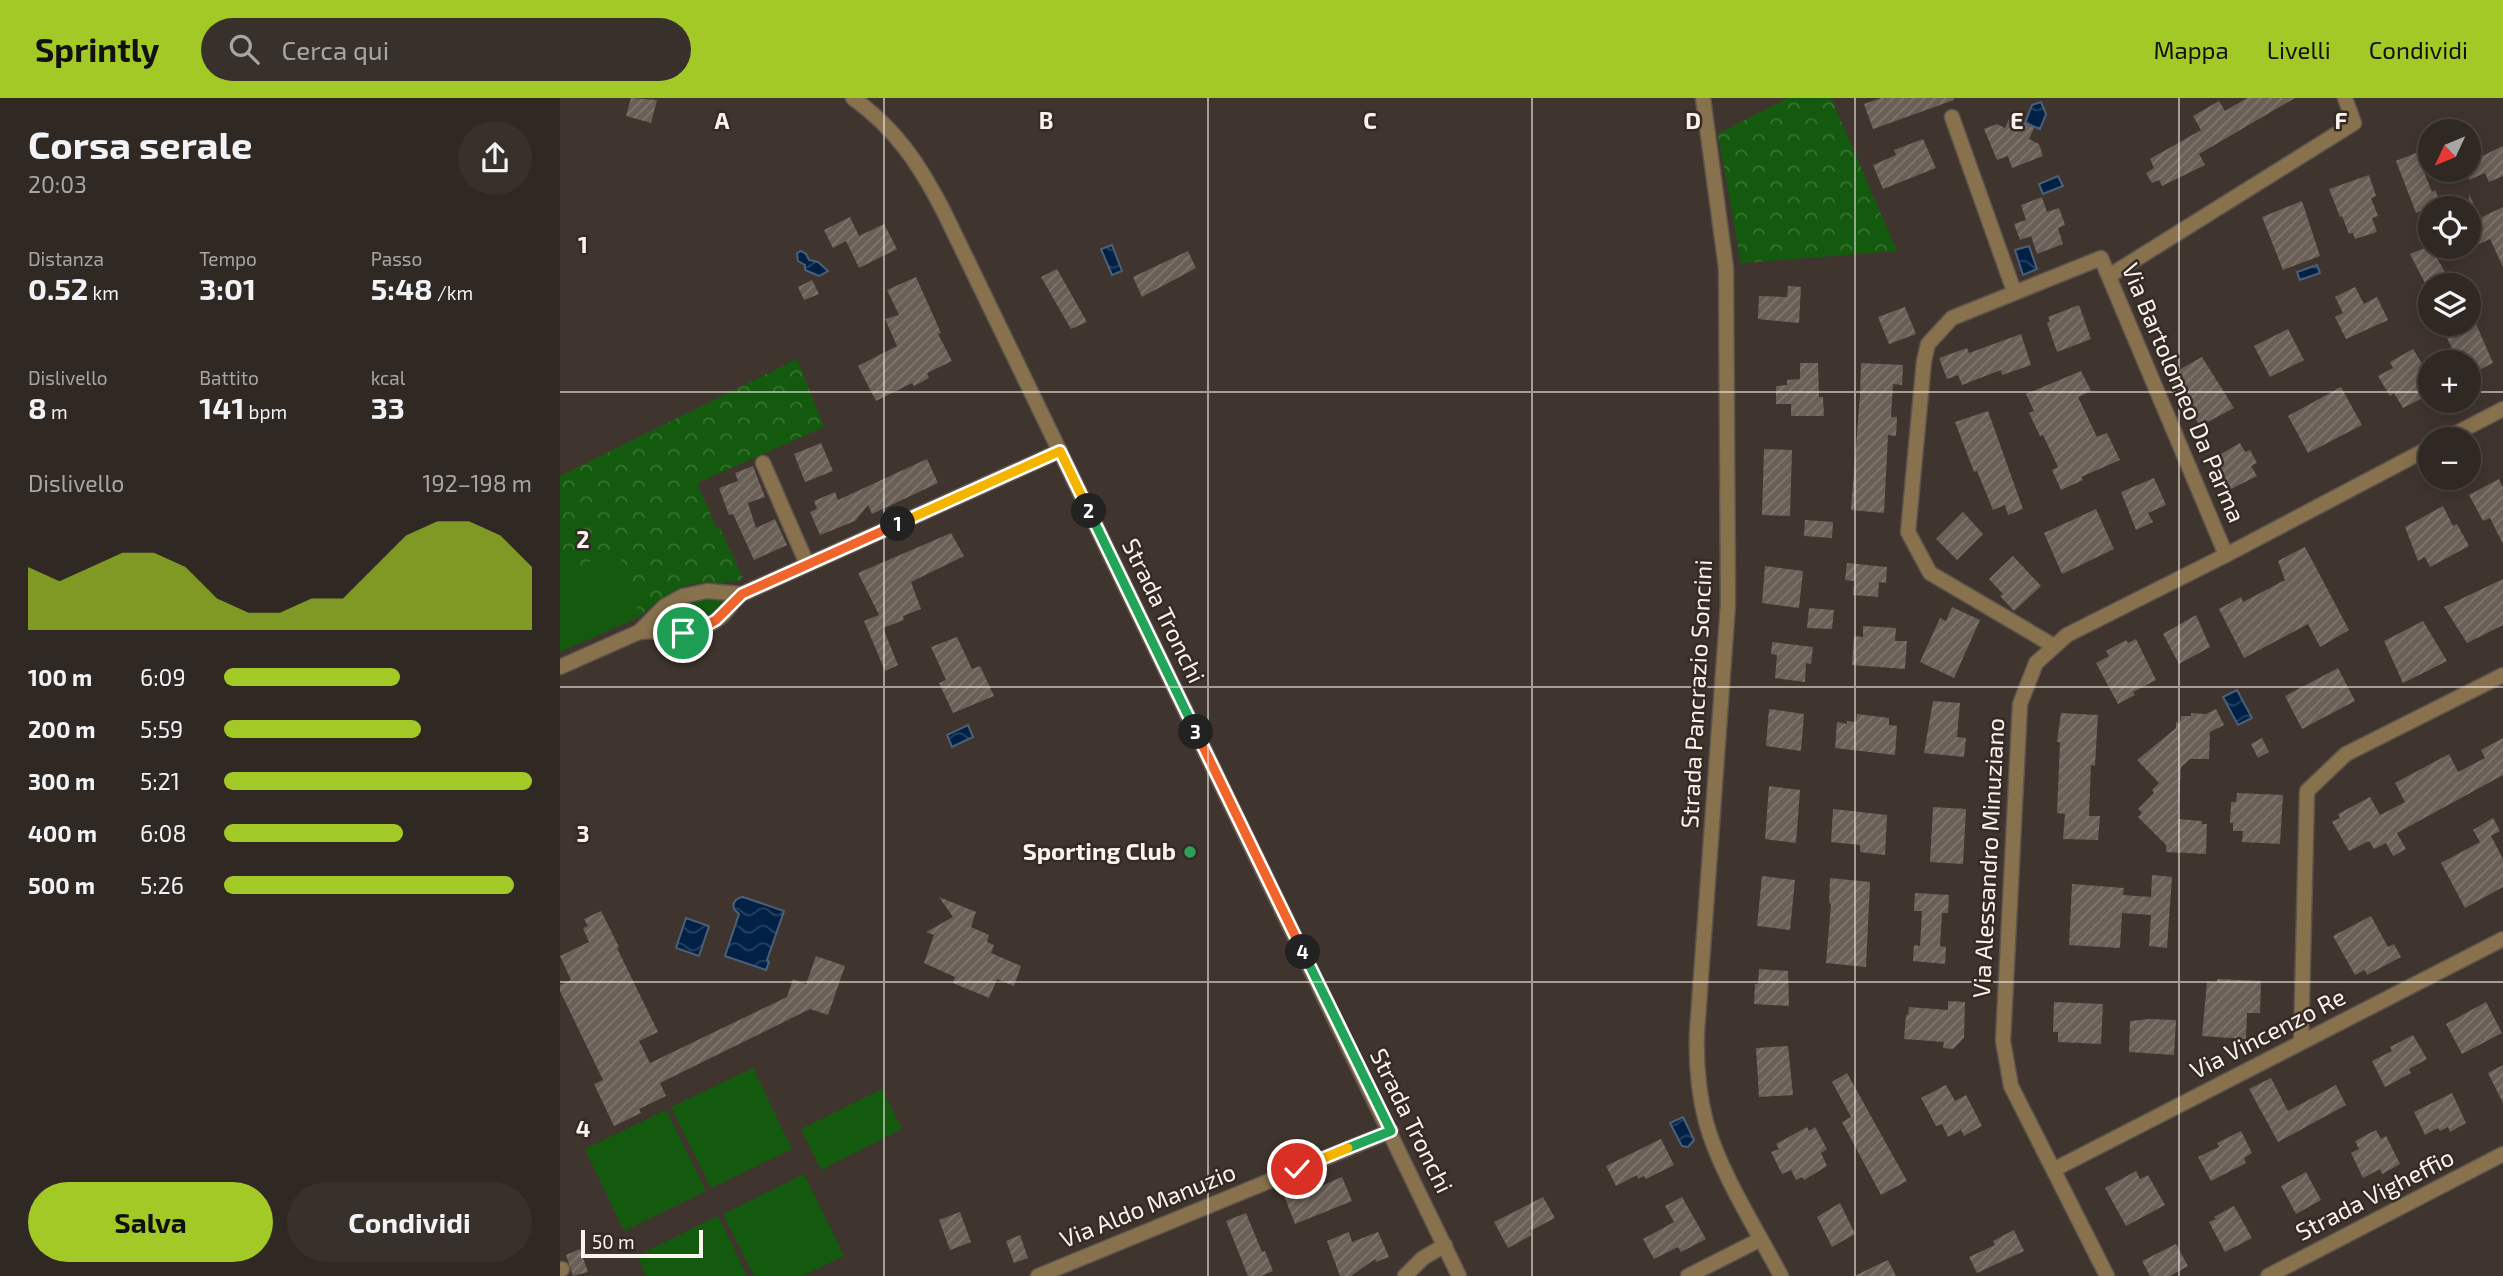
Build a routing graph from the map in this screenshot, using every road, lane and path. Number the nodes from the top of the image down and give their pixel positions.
1 (853, 98) edge
2 (1703, 98) edge
3 (2345, 98) edge
4 (1952, 117) dead end
5 (2109, 276) junction
6 (2014, 292) junction
7 (2503, 408) edge
8 (2467, 427) edge
9 (1060, 451) junction
10 (2418, 454) edge
11 (763, 463) dead end
12 (2226, 555) junction
13 (807, 564) junction
14 (742, 594) junction
15 (639, 632) junction
16 (2054, 646) junction
17 (560, 667) edge
18 (2503, 675) edge
19 (2503, 939) edge
20 (2301, 1042) junction
21 (1391, 1131) junction
22 (2503, 1154) edge
23 (2055, 1169) junction
24 (1762, 1239) junction
25 (1445, 1245) junction
26 (1038, 1276) edge
27 (1405, 1276) edge
28 (1459, 1276) edge
29 (1688, 1276) edge
30 (1781, 1276) edge
31 (2107, 1276) edge
32 (2268, 1276) edge

1 - 9 street, Strada Tronchi
2 - 24 street, Strada Pancrazio Soncini
3 - 5 street
4 - 6 street
5 - 6 street, Via Bartolomeo Da Parma
5 - 12 street, Via Bartolomeo Da Parma
6 - 16 street, Via Bartolomeo Da Parma
7 - 8 street
9 - 13 street
9 - 21 street, Strada Tronchi
10 - 12 street, Via Alessandro Minuziano
11 - 13 street
12 - 16 street, Via Alessandro Minuziano
13 - 14 street
14 - 15 street
14 - 15 street
15 - 17 street
16 - 23 street, Via Alessandro Minuziano
18 - 20 street
19 - 20 street, Via Vincenzo Re
20 - 23 street, Via Vincenzo Re
21 - 25 street, Strada Tronchi
21 - 26 street, Via Aldo Manuzio
22 - 32 street, Strada Vigheffio
23 - 31 street, Via Alessandro Minuziano
24 - 29 street
24 - 30 street, Strada Pancrazio Soncini
25 - 27 street
25 - 28 street, Strada Tronchi

